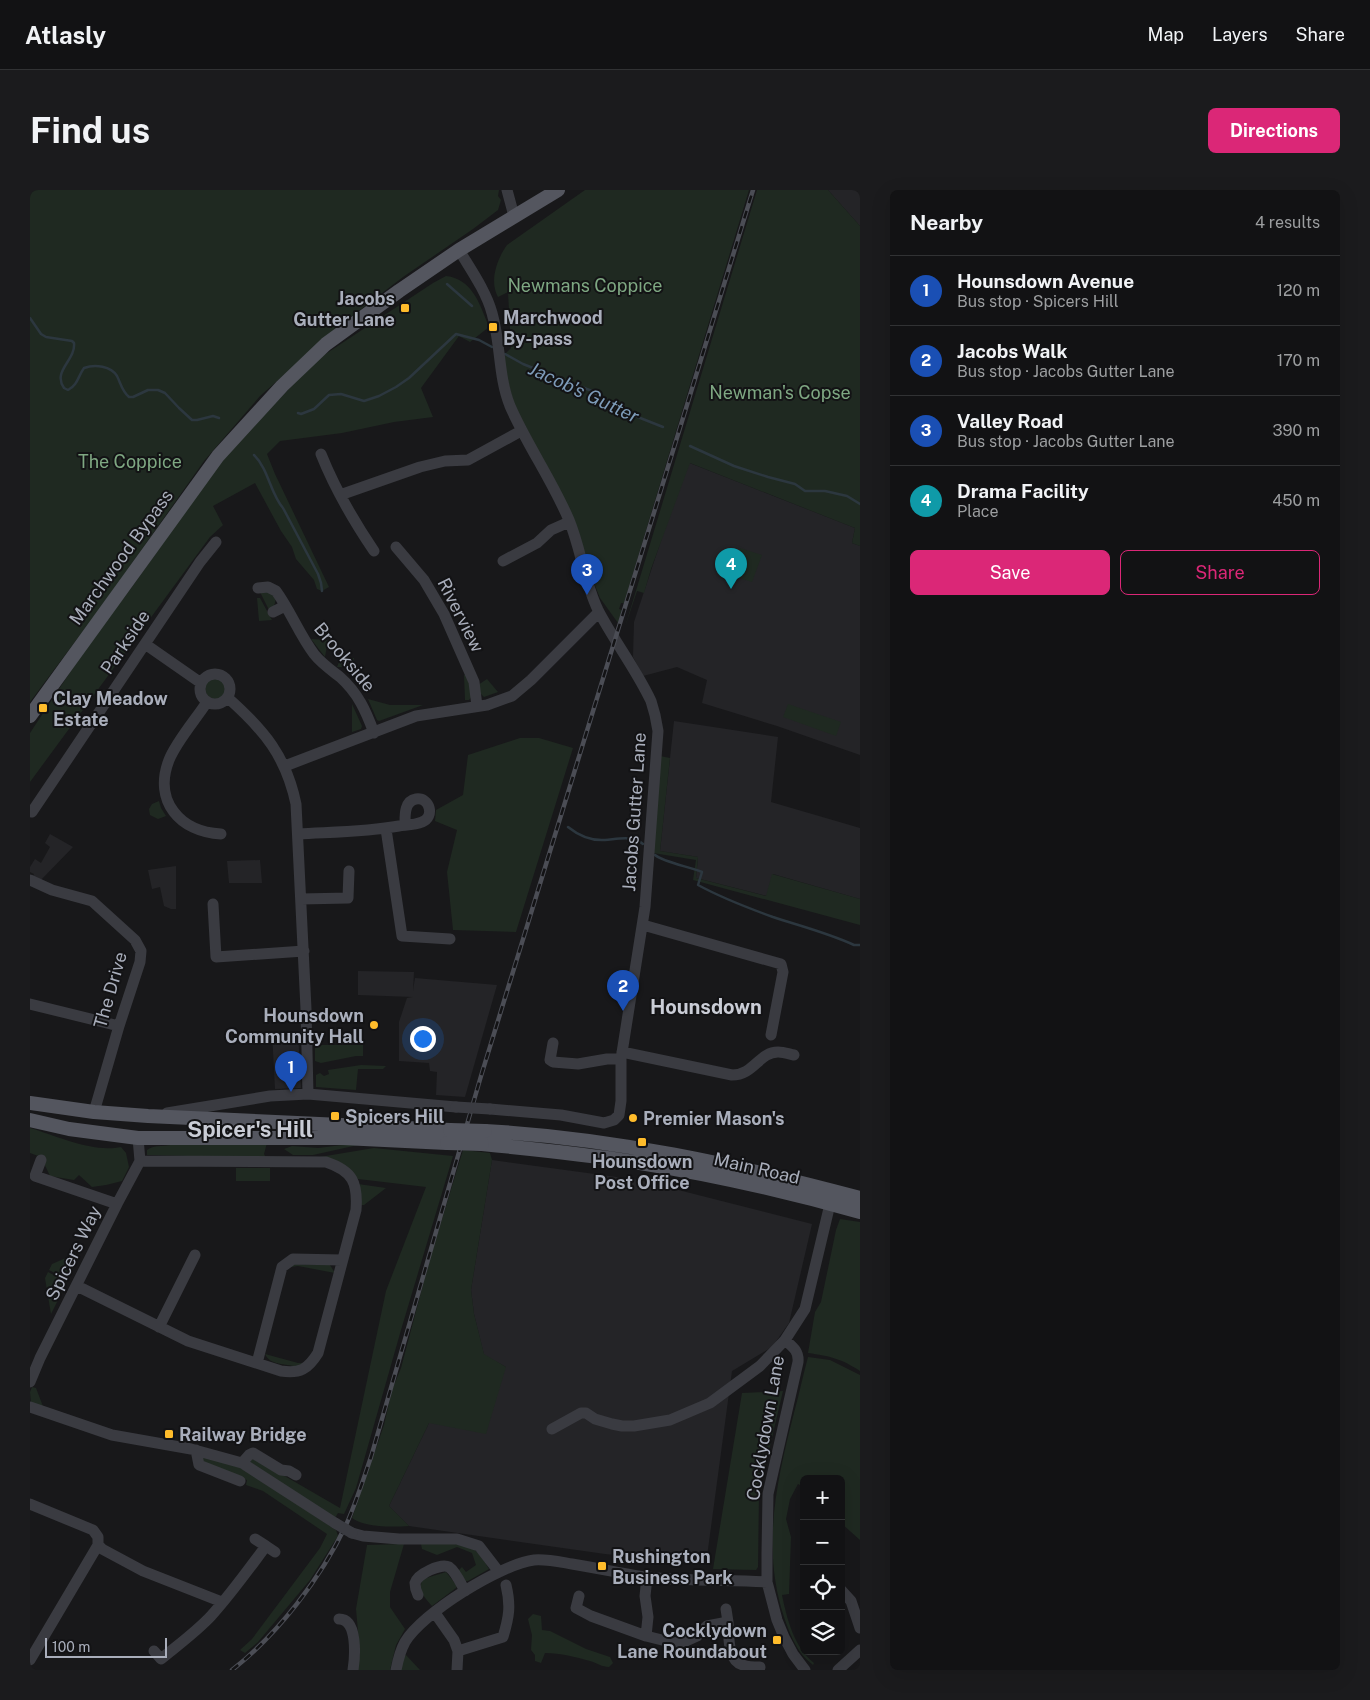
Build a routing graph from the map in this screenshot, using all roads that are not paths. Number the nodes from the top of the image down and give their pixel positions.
1 (507, 190) edge
2 (558, 190) edge
3 (514, 216) junction
4 (459, 250) junction
5 (521, 431) junction
6 (321, 454) dead end
7 (340, 495) junction
8 (570, 522) junction
9 (216, 542) dead end
10 (396, 547) dead end
11 (374, 552) dead end
12 (503, 561) dead end
13 (258, 588) dead end
14 (285, 606) junction
15 (273, 612) dead end
16 (599, 612) junction
17 (145, 644) junction
18 (201, 684) junction
19 (228, 698) junction
20 (207, 702) junction
21 (477, 706) junction
22 (30, 716) edge
23 (374, 733) junction
24 (285, 766) junction
25 (32, 812) dead end
26 (406, 825) dead end
27 (386, 828) junction
28 (220, 834) dead end
29 (298, 834) junction
30 (349, 871) dead end
31 (30, 880) edge
32 (301, 899) junction
33 (213, 904) dead end
34 (643, 926) junction
35 (450, 939) dead end
36 (304, 951) junction
37 (30, 1004) edge
38 (119, 1026) junction
39 (771, 1035) dead end
40 (553, 1043) dead end
41 (794, 1055) dead end
42 (622, 1056) junction
43 (308, 1094) junction
44 (30, 1103) edge
45 (94, 1112) junction
46 (148, 1116) junction
47 (30, 1120) edge
48 (449, 1136) junction
49 (138, 1138) junction
50 (484, 1138) junction
51 (41, 1160) dead end
52 (140, 1161) junction
53 (860, 1198) edge
54 (117, 1204) junction
55 (830, 1204) junction
56 (860, 1212) edge
57 (195, 1255) dead end
58 (342, 1260) junction
59 (76, 1286) junction
60 (158, 1327) junction
61 (785, 1340) junction
62 (257, 1363) junction
63 (30, 1382) edge
64 (30, 1407) edge
65 (552, 1429) dead end
66 (196, 1450) junction
67 (242, 1462) junction
68 (296, 1475) dead end
69 (240, 1481) dead end
70 (30, 1504) edge
71 (100, 1539) junction
72 (255, 1540) dead end
73 (499, 1572) junction
74 (647, 1577) junction
75 (768, 1582) junction
76 (506, 1585) dead end
77 (465, 1591) junction
78 (845, 1594) edge
79 (418, 1595) dead end
80 (578, 1596) dead end
81 (222, 1602) junction
82 (726, 1609) dead end
83 (435, 1613) junction
84 (339, 1620) dead end
85 (728, 1622) junction
86 (860, 1628) edge
87 (646, 1636) junction
88 (860, 1650) edge
89 (458, 1651) junction
90 (161, 1659) dead end
91 (30, 1663) edge
92 (352, 1670) edge
93 (396, 1670) edge
94 (457, 1670) edge
95 (759, 1670) edge
96 (805, 1670) edge
97 (838, 1670) edge

1 - 3 street
2 - 3 main road, Marchwood Bypass
3 - 4 main road, Marchwood Bypass
4 - 5 street, Jacobs Gutter Lane
4 - 22 main road, Marchwood Bypass
5 - 7 street
5 - 8 street, Jacobs Gutter Lane
6 - 7 street
7 - 11 street
8 - 12 street
8 - 16 street, Jacobs Gutter Lane
9 - 17 street, Parkside
10 - 21 street, Riverview
13 - 14 street, Brookside
14 - 15 street
14 - 23 street, Brookside
16 - 21 street
16 - 34 street, Jacobs Gutter Lane
17 - 18 street
17 - 25 street, Parkside
18 - 19 street
18 - 20 street
19 - 20 street
19 - 24 street
20 - 28 street
21 - 23 street
23 - 24 street
24 - 29 street
26 - 27 street
27 - 29 street
27 - 35 street
29 - 32 street
30 - 32 street
31 - 38 street, The Drive
32 - 36 street
33 - 36 street
34 - 39 street
34 - 42 street, Jacobs Gutter Lane
36 - 43 street
37 - 38 street
38 - 45 street, The Drive
40 - 42 street
41 - 42 street
42 - 43 street, Jacobs Gutter Lane, bridge
43 - 46 street
44 - 45 main road
45 - 46 main road
46 - 48 main road
47 - 49 main road
48 - 49 main road
48 - 50 main road, bridge
49 - 52 street
50 - 53 main road, Main Road
50 - 55 main road, Main Road
51 - 54 street
52 - 54 street, Spicers Way
52 - 58 street
54 - 59 street, Spicers Way
55 - 56 main road, Main Road
55 - 61 street
57 - 60 street
58 - 62 street
58 - 62 street
59 - 60 street
59 - 63 street, Spicers Way
60 - 62 street
61 - 65 street
61 - 75 street, Cocklydown Lane
64 - 66 street
66 - 67 street
66 - 69 street
67 - 68 street
67 - 73 street, bridge
70 - 71 street
71 - 81 street
71 - 91 street
72 - 81 street
73 - 74 street
73 - 77 street
74 - 75 street
74 - 87 street
75 - 96 street, Cocklydown Lane
76 - 89 street
77 - 79 street
77 - 83 street
78 - 86 street
80 - 87 street
81 - 90 street
82 - 85 street
83 - 89 street
83 - 93 street
84 - 92 street
85 - 87 street
85 - 95 street
88 - 97 street
89 - 94 street

